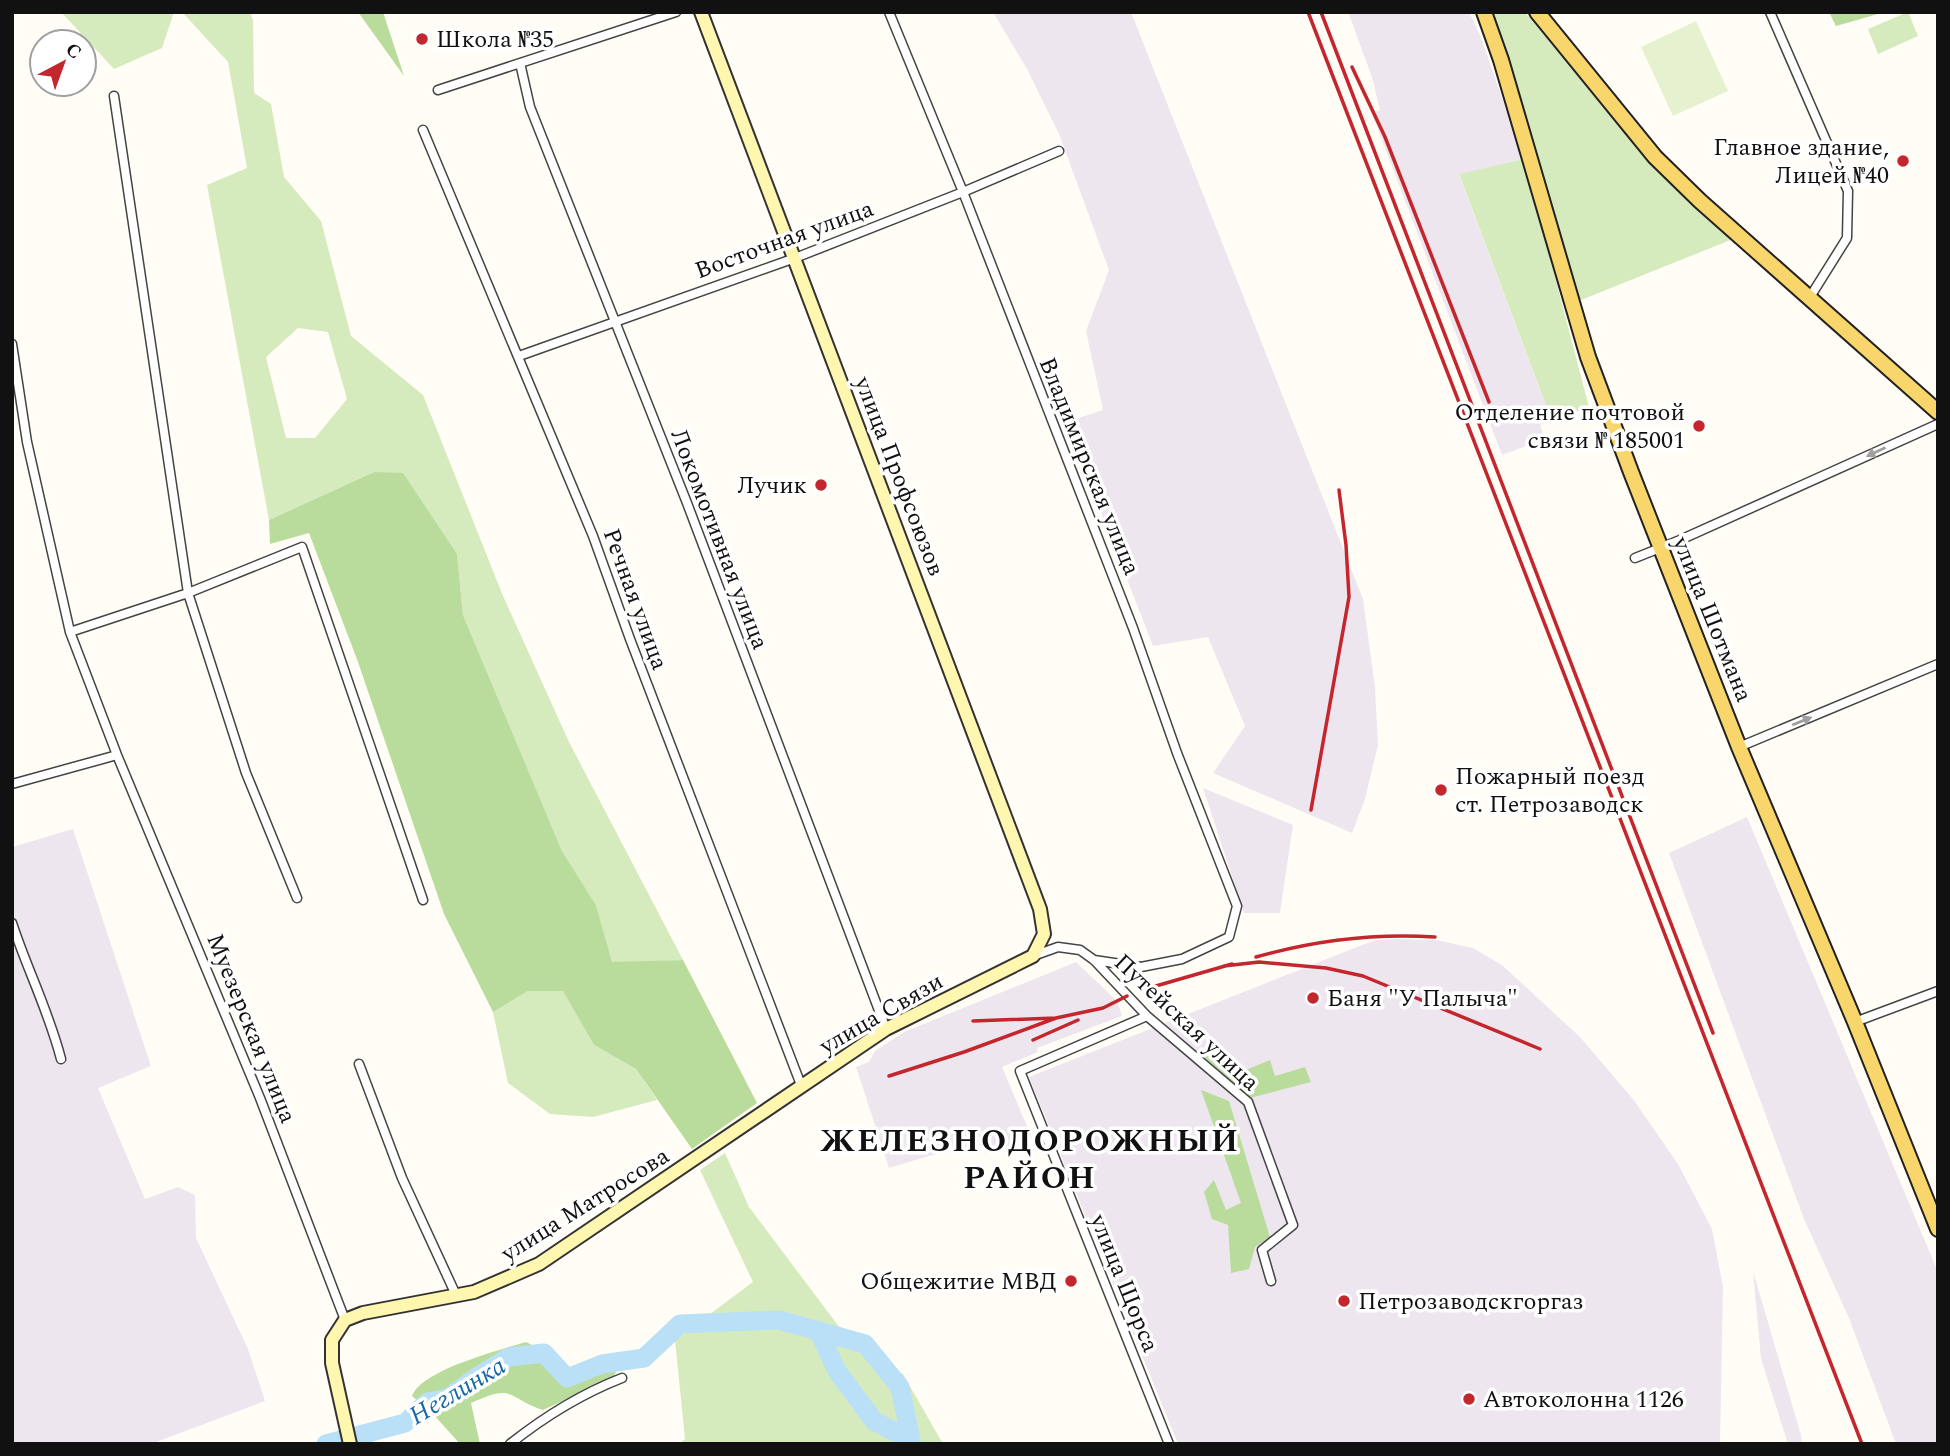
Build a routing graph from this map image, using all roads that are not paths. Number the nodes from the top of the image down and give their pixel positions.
1 (677, 12) edge
2 (701, 12) edge
3 (889, 12) edge
4 (1484, 12) edge
5 (1537, 12) edge
6 (1770, 12) edge
7 (520, 63) junction
8 (438, 90) dead end
9 (114, 96) dead end
10 (423, 130) dead end
11 (1059, 150) dead end
12 (963, 192) junction
13 (795, 258) junction
14 (1810, 297) junction
15 (615, 320) junction
16 (12, 344) edge
17 (519, 356) junction
18 (1938, 412) edge
19 (1938, 424) edge
20 (1660, 549) junction
21 (1635, 558) dead end
22 (188, 593) junction
23 (70, 632) junction
24 (1938, 664) edge
25 (1739, 747) junction
26 (117, 755) junction
27 (12, 784) edge
28 (297, 898) dead end
29 (423, 900) dead end
30 (12, 923) edge
31 (1033, 956) junction
32 (1094, 960) junction
33 (1938, 990) edge
34 (1147, 1016) junction
35 (1855, 1022) junction
36 (886, 1028) junction
37 (61, 1059) dead end
38 (359, 1064) dead end
39 (801, 1086) junction
40 (754, 1116) joint
41 (1938, 1229) edge
42 (1271, 1281) dead end
43 (456, 1295) junction
44 (345, 1320) junction
45 (622, 1378) dead end
46 (350, 1444) edge
47 (510, 1444) edge
48 (1169, 1444) edge

1 - 7 street
2 - 13 main road, улица Профсоюзов
3 - 12 street, Владимирская улица
4 - 20 main road, улица Шотмана
5 - 14 main road
6 - 14 street
7 - 8 street
7 - 15 street, Локомотивная улица
9 - 22 street
10 - 17 street, Речная улица
11 - 12 street, Восточная улица
12 - 13 street, Восточная улица
12 - 32 street, Владимирская улица
13 - 15 street, Восточная улица
13 - 31 main road, улица Профсоюзов
14 - 18 main road
15 - 17 street, Восточная улица
15 - 36 street, Локомотивная улица
16 - 23 street, Муезерская улица
17 - 39 street, Речная улица
19 -> 20 street
20 - 21 street
20 - 25 main road, улица Шотмана
22 - 23 street
22 - 28 street
22 - 29 street
23 - 26 street, Муезерская улица
25 -> 24 street
25 - 35 main road, улица Шотмана
26 - 27 street
26 - 44 street, Муезерская улица
30 - 37 street
31 - 32 street, Путейская улица
31 - 36 main road, улица Связи
32 - 34 street, Путейская улица
33 - 35 street
34 - 42 street, Путейская улица
34 - 48 street, улица Щорса
35 - 41 main road, улица Шотмана
36 - 39 main road, улица Связи
38 - 43 street
39 - 40 main road, улица Связи
40 - 43 main road, улица Матросова
43 - 44 main road, улица Матросова
44 - 46 main road
45 - 47 street

